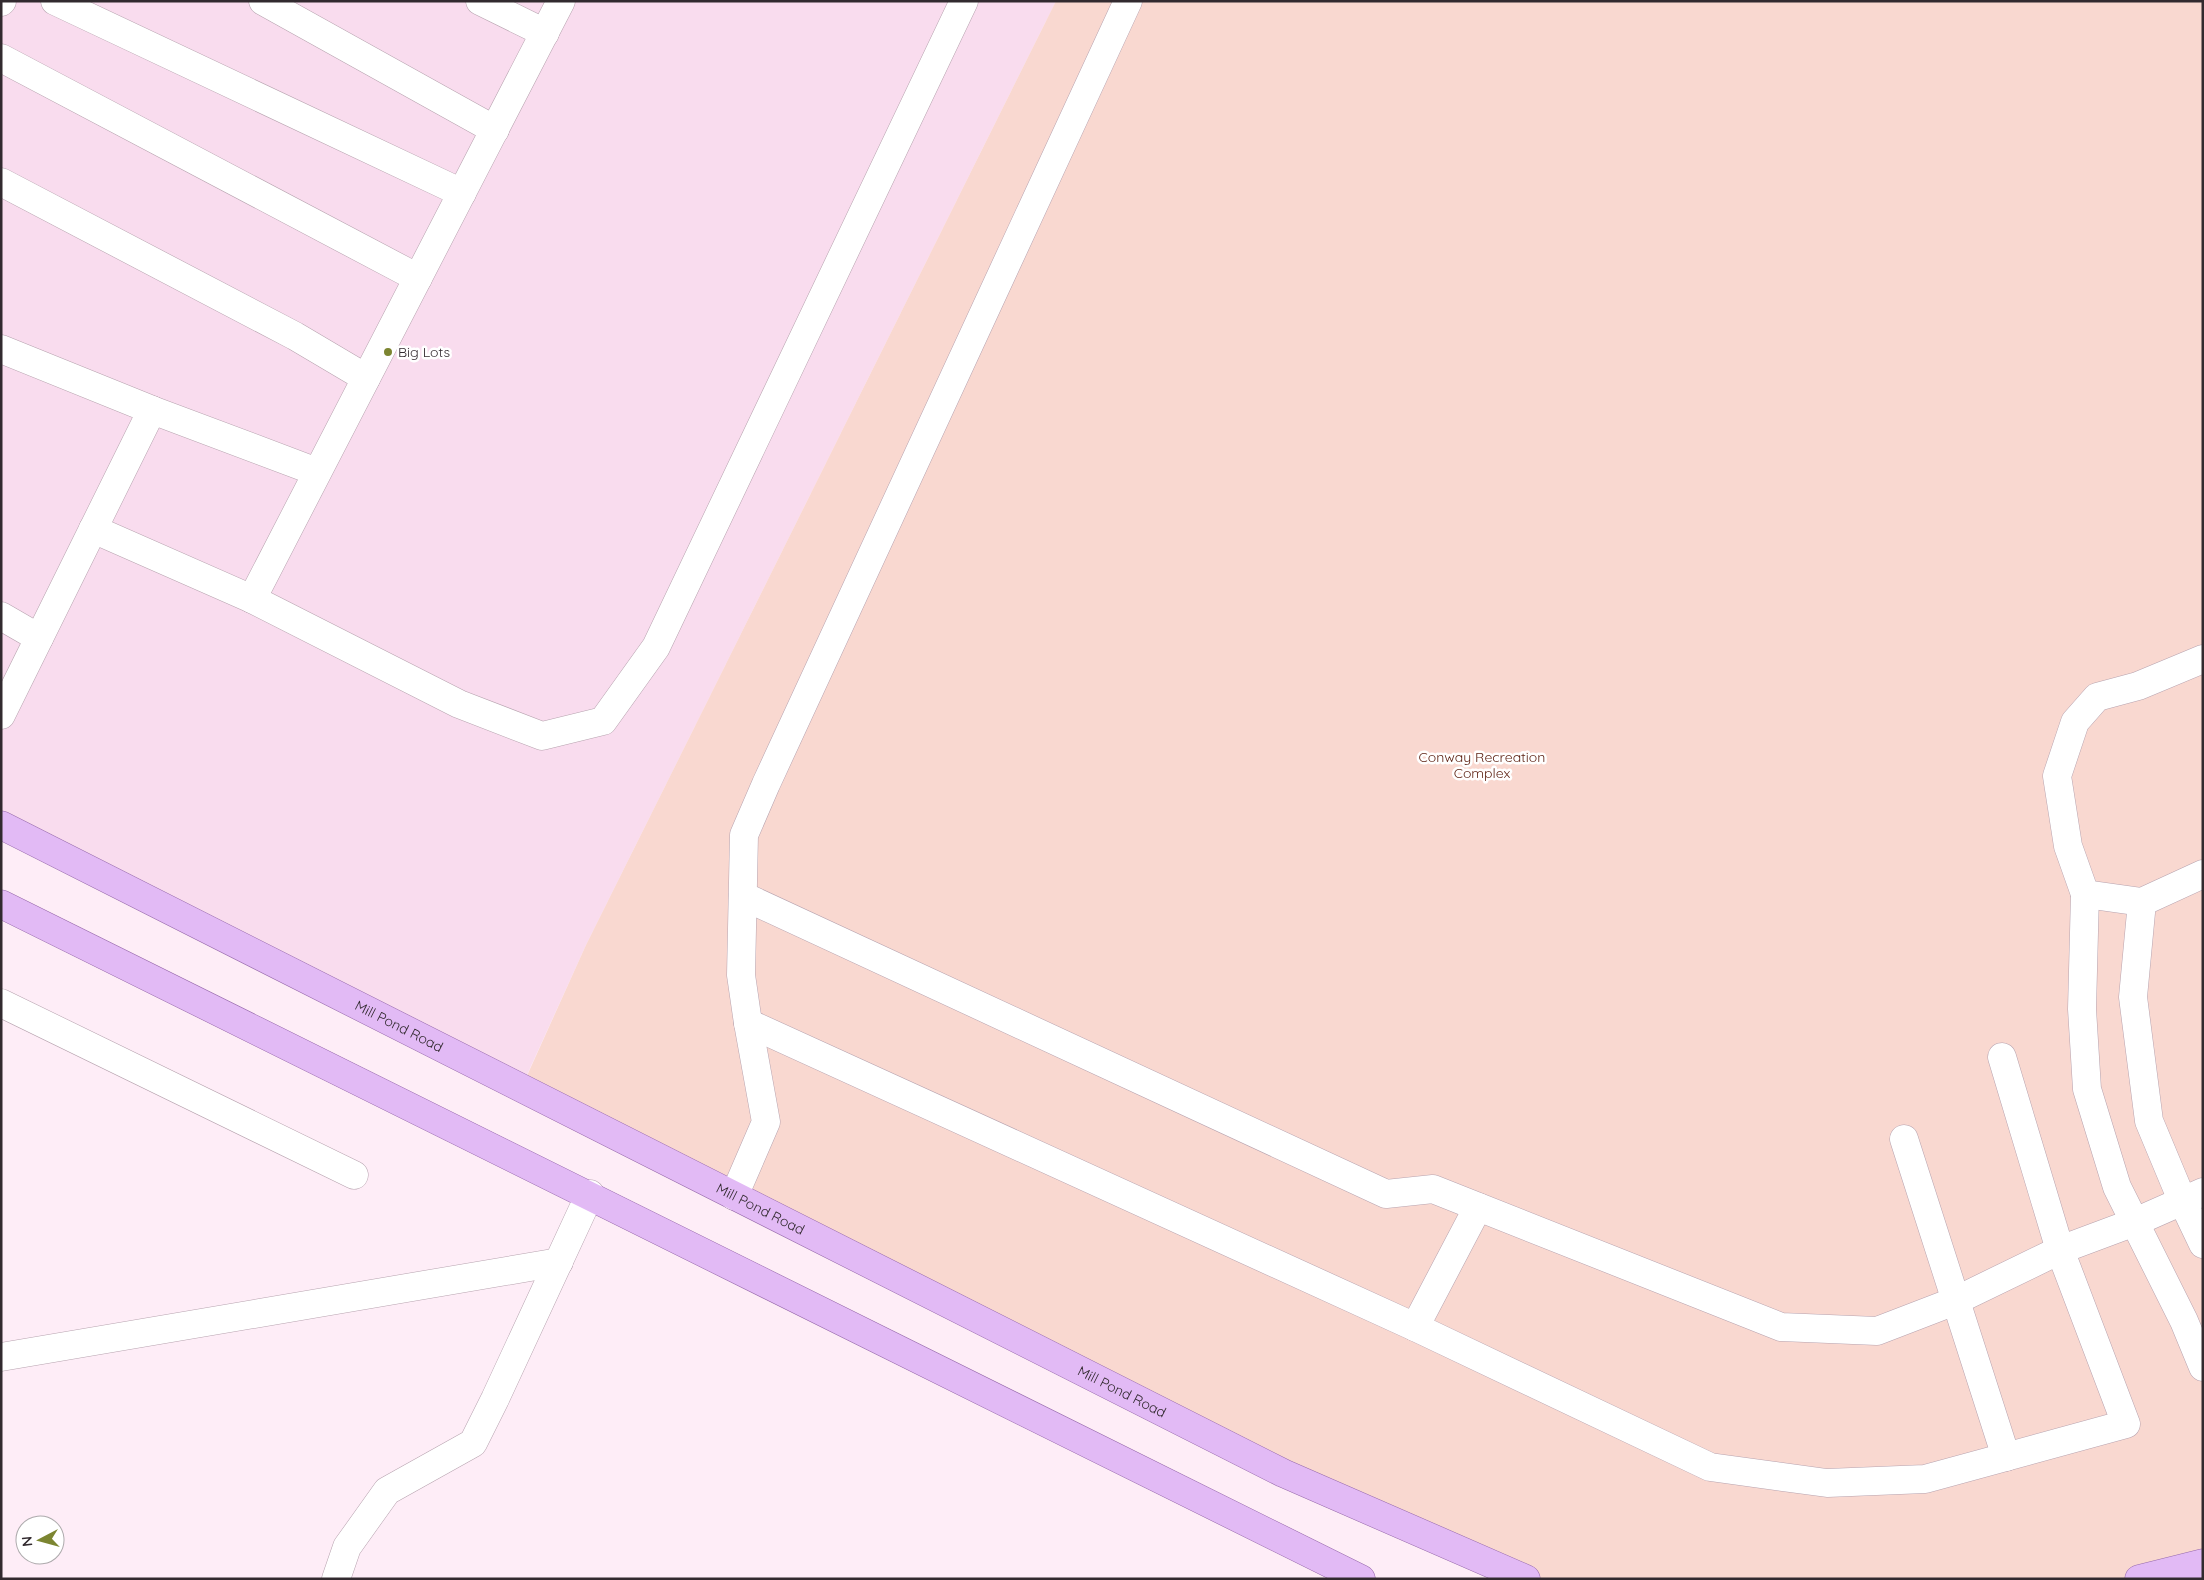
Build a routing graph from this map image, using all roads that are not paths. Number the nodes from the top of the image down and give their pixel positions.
1 (55, 1) edge
2 (480, 1) edge
3 (562, 1) edge
4 (964, 1) edge
5 (1128, 1) edge
6 (266, 2) edge
7 (545, 33) junction
8 (1, 58) edge
9 (495, 130) junction
10 (1, 182) edge
11 (462, 193) junction
12 (418, 278) junction
13 (1, 349) edge
14 (366, 378) junction
15 (152, 410) junction
16 (317, 472) junction
17 (93, 529) junction
18 (252, 599) junction
19 (1, 616) edge
20 (39, 638) junction
21 (2203, 659) edge
22 (1, 715) edge
23 (1, 825) edge
24 (2203, 874) edge
25 (2085, 894) junction
26 (743, 896) junction
27 (2142, 902) junction
28 (1, 904) edge
29 (1, 1003) edge
30 (748, 1023) junction
31 (2002, 1057) dead end
32 (1904, 1139) dead end
33 (354, 1174) dead end
34 (590, 1194) junction
35 (734, 1196) junction
36 (2192, 1196) edge
37 (1478, 1207) junction
38 (2135, 1222) junction
39 (2203, 1244) edge
40 (2060, 1250) junction
41 (559, 1262) junction
42 (1955, 1301) junction
43 (1415, 1327) junction
44 (1, 1357) edge
45 (2203, 1367) edge
46 (2006, 1457) junction
47 (2203, 1563) edge
48 (336, 1579) edge
49 (1361, 1579) edge
50 (1526, 1579) edge
51 (2139, 1579) edge

1 - 11 lane
2 - 7 lane
3 - 7 lane
4 - 18 lane
5 - 26 lane
6 - 9 lane
7 - 9 lane
8 - 12 lane
9 - 11 lane
10 - 14 lane
11 - 12 lane
12 - 14 lane
13 - 15 lane
14 - 16 lane
15 - 16 lane
15 - 17 lane
16 - 18 lane
17 - 18 lane
17 - 20 lane
19 - 20 lane
20 - 22 lane
21 - 25 lane
23 - 35 main road, Mill Pond Road
24 - 27 lane
25 - 27 lane
25 - 38 lane
26 - 30 lane
26 - 37 lane
27 - 36 lane
28 - 34 main road
29 - 33 lane
30 - 35 lane
30 - 43 lane
31 - 40 lane
32 - 42 lane
34 - 41 lane
34 - 49 main road
35 - 50 main road, Mill Pond Road
36 - 38 lane
36 - 39 lane
37 - 42 lane
37 - 43 lane
38 - 40 lane
38 - 45 lane
40 - 42 lane
40 - 46 lane
41 - 44 lane
41 - 48 lane
42 - 46 lane
43 - 46 lane
47 - 51 main road

